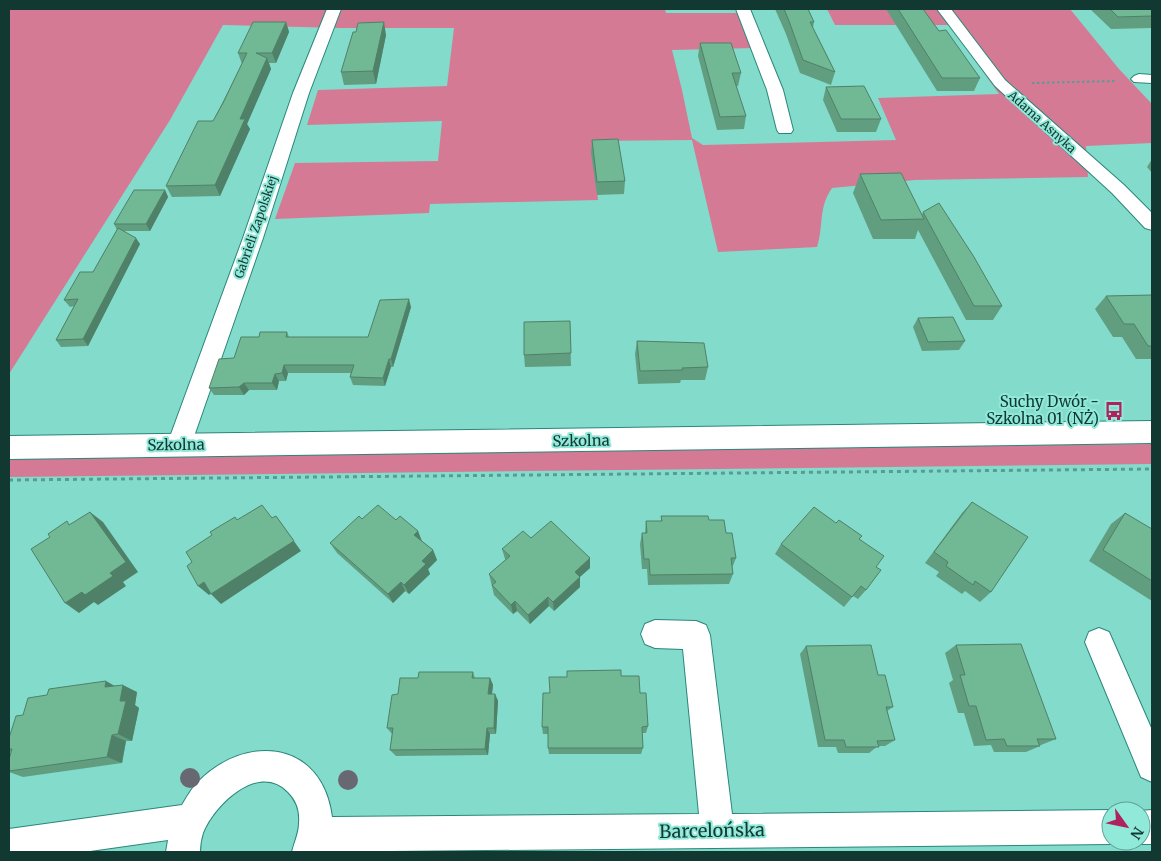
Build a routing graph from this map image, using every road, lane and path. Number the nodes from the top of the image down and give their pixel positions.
1 (334, 9) edge
2 (744, 9) edge
3 (944, 9) edge
4 (1146, 79) edge
5 (1000, 84) junction
6 (785, 130) dead end
7 (1152, 224) edge
8 (1152, 432) edge
9 (179, 445) junction
10 (9, 448) edge
11 (1152, 469) edge
12 (9, 480) edge
13 (655, 634) dead end
14 (1098, 642) dead end
15 (1152, 766) edge
16 (191, 820) junction
17 (1101, 828) edge
18 (717, 830) junction
19 (311, 843) edge
20 (9, 846) edge
21 (183, 852) edge

1 - 9 street, Gabrieli Zapolskiej
2 - 6 street
3 - 5 street, Adama Asnyka
4 - 5 path
5 - 7 street, Adama Asnyka
8 - 9 street, Szkolna
9 - 10 street, Szkolna
11 - 12 path
13 - 18 street
14 - 15 street
16 - 19 street, Barcelońska
16 - 20 street
16 - 21 street, Barcelońska
17 - 18 street, Barcelońska
18 - 19 street, Barcelońska

